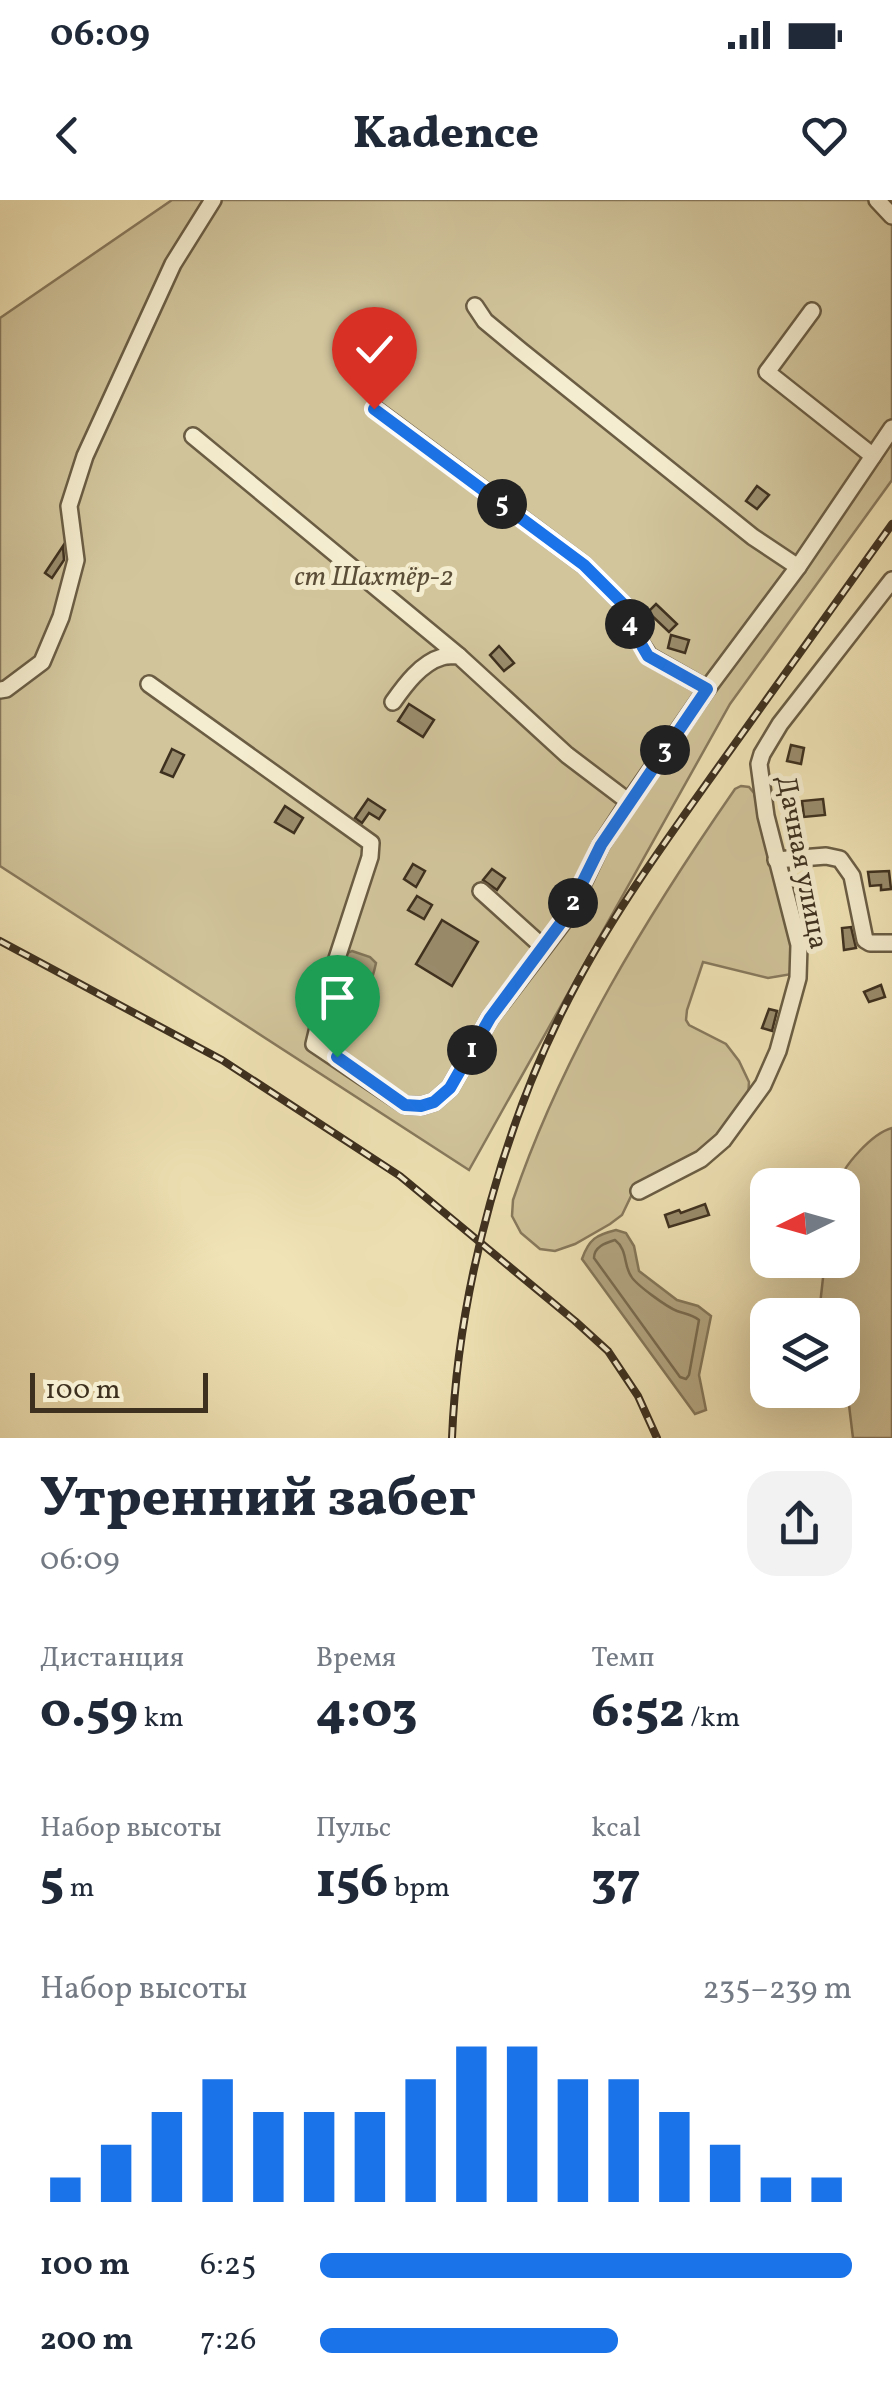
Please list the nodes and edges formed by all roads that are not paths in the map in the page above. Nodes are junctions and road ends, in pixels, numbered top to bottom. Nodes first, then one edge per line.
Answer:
1 (214, 200) edge
2 (877, 200) edge
3 (892, 216) edge
4 (475, 306) dead end
5 (812, 311) dead end
6 (374, 409) dead end
7 (892, 428) edge
8 (193, 436) dead end
9 (873, 456) junction
10 (798, 567) junction
11 (892, 580) edge
12 (458, 656) junction
13 (149, 684) dead end
14 (707, 689) junction
15 (0, 690) edge
16 (393, 702) dead end
17 (629, 802) junction
18 (776, 860) junction
19 (481, 891) dead end
20 (892, 942) edge
21 (542, 947) junction
22 (638, 1190) dead end

1 - 15 street
2 - 3 street
4 - 10 street
5 - 9 street
6 - 14 street
7 - 9 street
8 - 12 street
9 - 10 street
10 - 14 street
11 - 18 street, Дачная улица
12 - 16 street
12 - 17 street
13 - 21 street
14 - 17 street
17 - 21 street
18 - 20 street
18 - 22 street, Дачная улица
19 - 21 street

